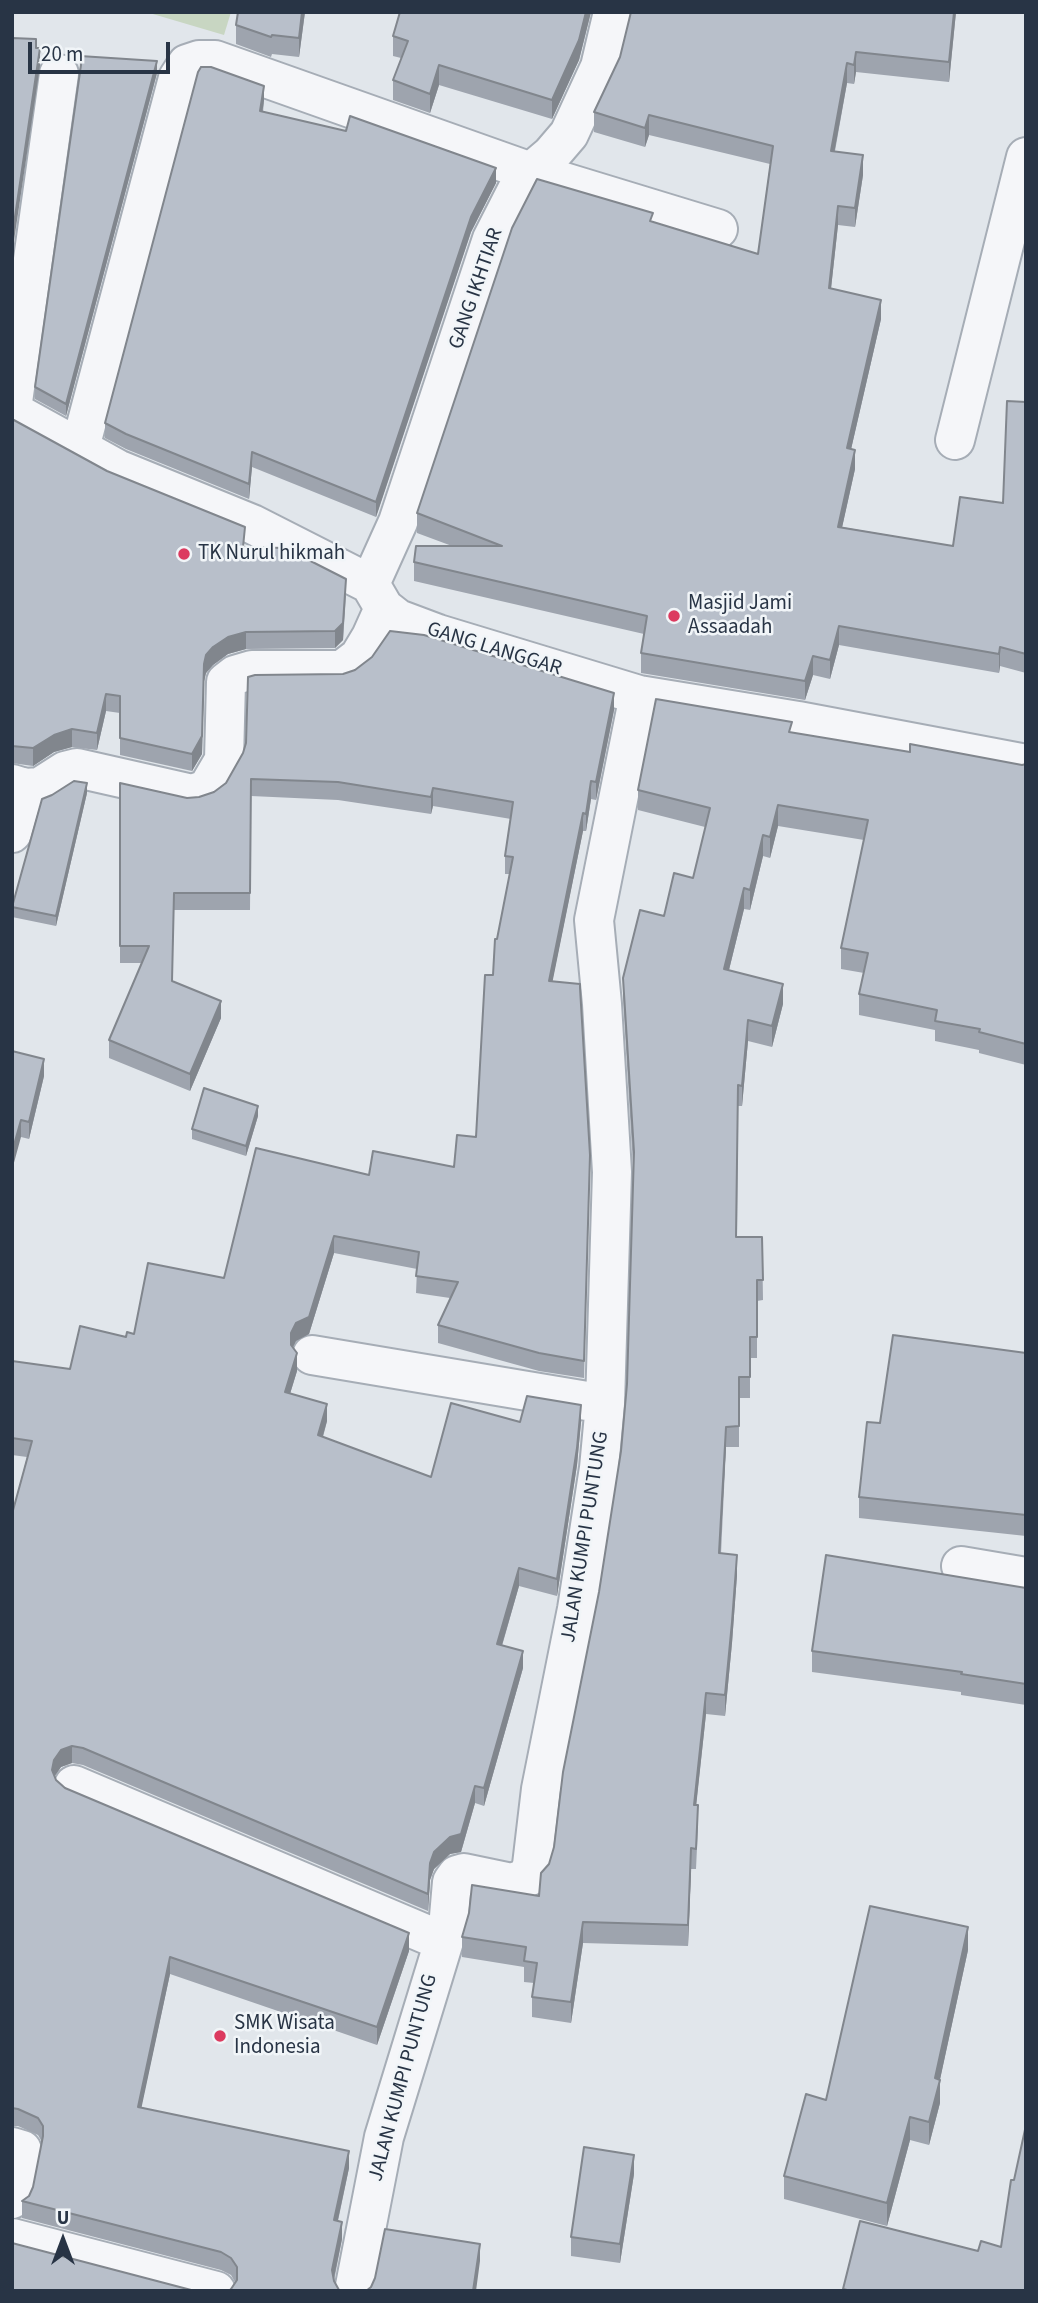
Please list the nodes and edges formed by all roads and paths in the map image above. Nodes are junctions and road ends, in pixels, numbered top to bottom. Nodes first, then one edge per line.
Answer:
1 (613, 12) edge
2 (59, 74) dead end
3 (1026, 157) edge
4 (531, 172) junction
5 (718, 229) dead end
6 (12, 410) edge
7 (955, 440) dead end
8 (80, 448) junction
9 (377, 596) junction
10 (639, 695) junction
11 (1026, 764) edge
12 (19, 786) edge
13 (12, 832) edge
14 (312, 1354) dead end
15 (605, 1404) junction
16 (961, 1566) dead end
17 (1026, 1577) edge
18 (74, 1785) dead end
19 (442, 1941) junction
20 (12, 2147) edge
21 (12, 2199) edge
22 (12, 2238) edge
23 (216, 2291) edge
24 (354, 2291) edge

1 - 4 street, GANG IKHTIAR
2 - 6 street
3 - 7 street
4 - 5 street
4 - 8 street
4 - 9 street, GANG IKHTIAR
6 - 8 street, GANG LANGGAR
8 - 9 street, GANG LANGGAR
9 - 10 street, GANG LANGGAR
9 - 12 street, GANG IKHTIAR
10 - 11 street, GANG LANGGAR
10 - 15 street, JALAN KUMPI PUNTUNG
12 - 13 street
14 - 15 street
15 - 19 street, JALAN KUMPI PUNTUNG
16 - 17 street
18 - 19 street
19 - 24 street, JALAN KUMPI PUNTUNG
20 - 21 street
22 - 23 street

